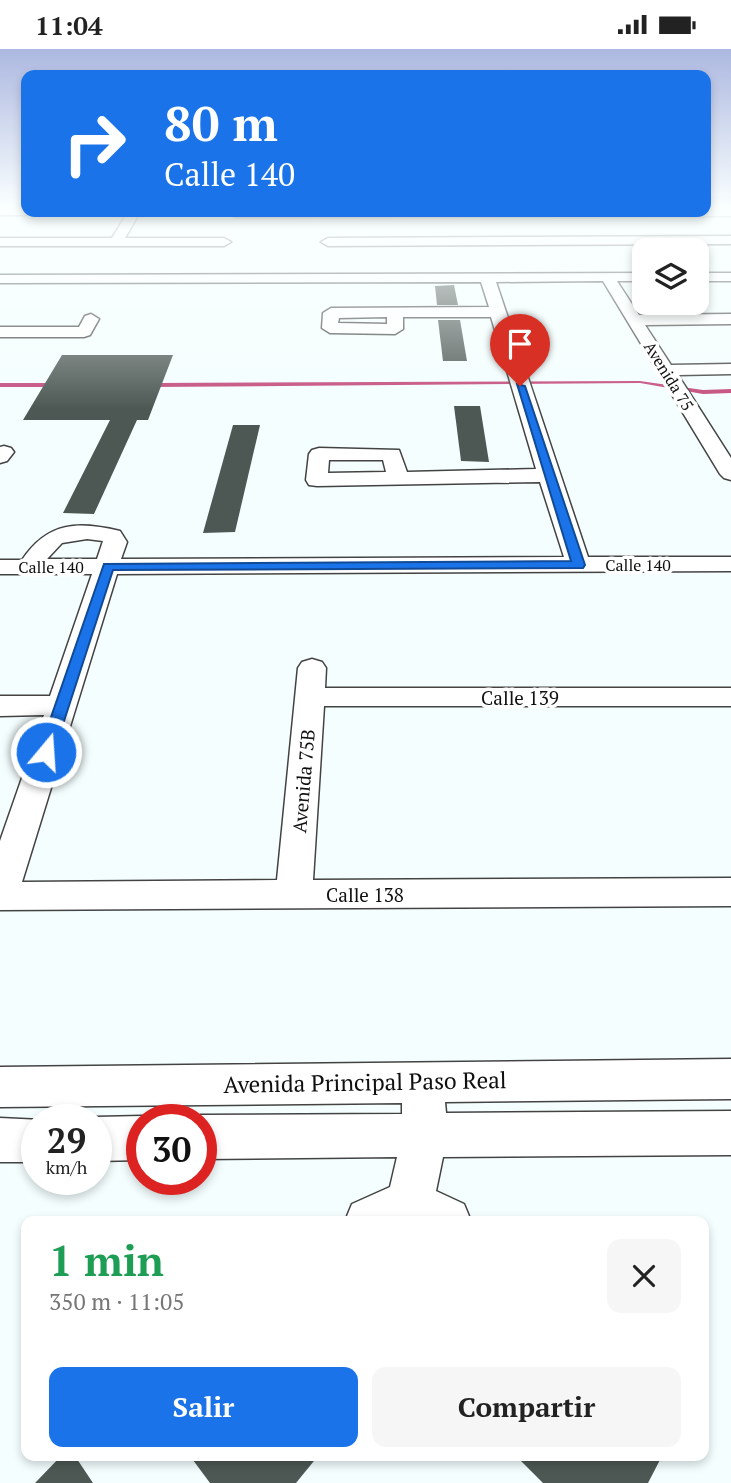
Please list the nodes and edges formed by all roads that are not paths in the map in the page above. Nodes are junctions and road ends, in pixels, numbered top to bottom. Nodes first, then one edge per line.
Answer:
1 (24, 275) edge
2 (472, 275) edge
3 (487, 277) junction
4 (607, 277) junction
5 (632, 277) edge
6 (709, 277) edge
7 (731, 277) edge
8 (0, 279) edge
9 (395, 312) dead end
10 (499, 312) junction
11 (731, 319) edge
12 (634, 320) junction
13 (0, 332) edge
14 (27, 332) dead end
15 (731, 369) edge
16 (731, 379) edge
17 (671, 380) junction
18 (699, 424) junction
19 (720, 424) dead end
20 (731, 474) edge
21 (548, 475) junction
22 (398, 478) dead end
23 (731, 564) edge
24 (579, 565) junction
25 (30, 566) junction
26 (108, 566) junction
27 (0, 567) edge
28 (311, 683) joint
29 (731, 697) edge
30 (62, 705) junction
31 (0, 706) edge
32 (731, 892) edge
33 (0, 894) edge
34 (294, 894) junction
35 (731, 1079) edge
36 (423, 1081) junction
37 (0, 1087) edge
38 (731, 1133) edge
39 (425, 1135) junction
40 (217, 1137) edge
41 (0, 1140) edge
42 (21, 1140) edge
43 (408, 1216) edge

1 - 8 street
2 - 3 street
3 - 4 street
3 - 10 street
4 - 5 street
4 - 12 street, Avenida 75
6 - 7 street
9 - 10 street
10 - 21 street
11 - 12 street
12 - 17 street, Avenida 75
13 - 14 street
15 - 17 street
16 - 17 street
17 - 18 street, Avenida 75
18 - 19 street
18 - 20 street, Avenida 75
21 - 22 street
21 - 24 street
23 - 24 street, Calle 140
24 - 26 street, Calle 140
25 - 26 street, Calle 140
25 - 26 street
25 - 27 street, Calle 140
26 - 30 street
28 - 29 street, Calle 139
28 - 34 street, Avenida 75B
30 - 31 street
30 - 33 street
32 - 34 street, Calle 138
33 - 34 street, Calle 138
35 - 36 street, Avenida Principal Paso Real
36 - 37 street, Avenida Principal Paso Real
36 - 39 street
38 - 39 street
39 - 40 street
39 - 43 street
41 - 42 street

